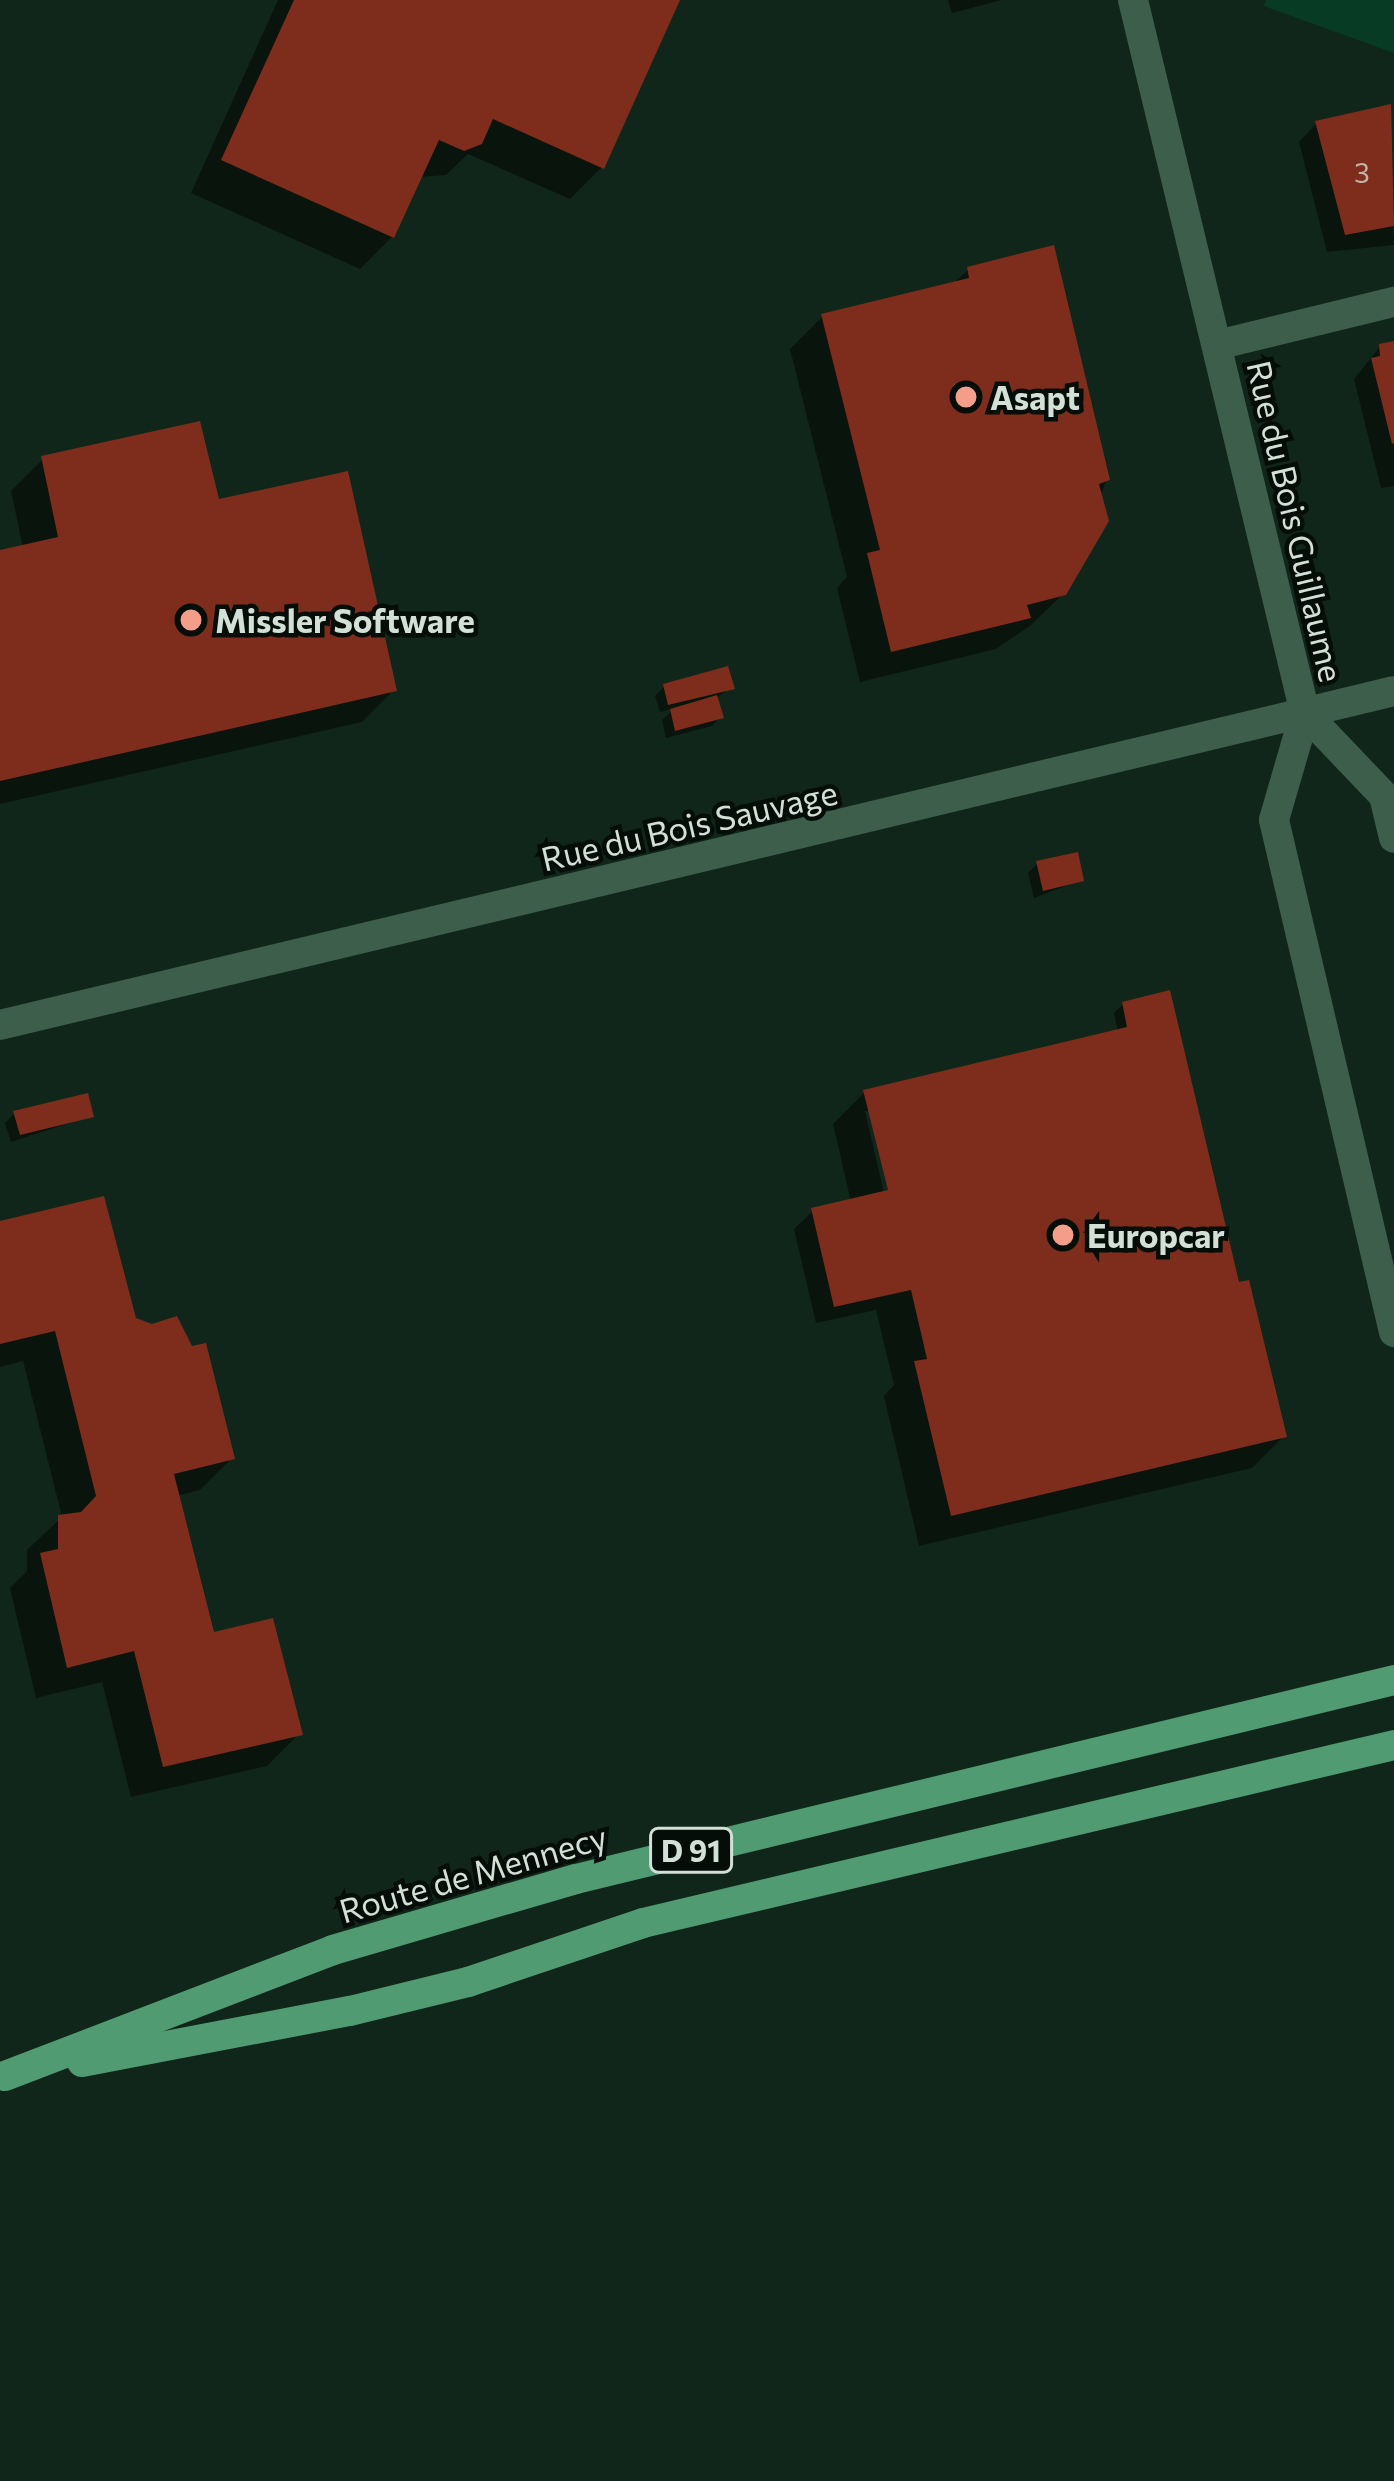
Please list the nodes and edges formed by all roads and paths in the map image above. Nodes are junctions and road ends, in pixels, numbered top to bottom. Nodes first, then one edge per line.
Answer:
1 (1133, 0) edge
2 (1394, 302) edge
3 (1217, 345) junction
4 (1394, 691) edge
5 (1305, 713) junction
6 (1394, 838) edge
7 (0, 1025) edge
8 (1394, 1333) edge
9 (1394, 1680) edge
10 (1394, 1745) edge
11 (2, 2077) edge

1 - 3 street, Rue du Bois Guillaume
2 - 3 street, Rue du Bois Guillaume
3 - 5 street, Rue du Bois Guillaume
4 - 5 street, Rue du Bois Sauvage
5 - 6 street, Rue du Bois Guillaume
5 - 7 street, Rue du Bois Sauvage
5 - 8 street, Rue du Bois Guillaume
9 - 11 main road, Route de Mennecy / D 91
10 - 11 main road, Route de Mennecy / D 91

